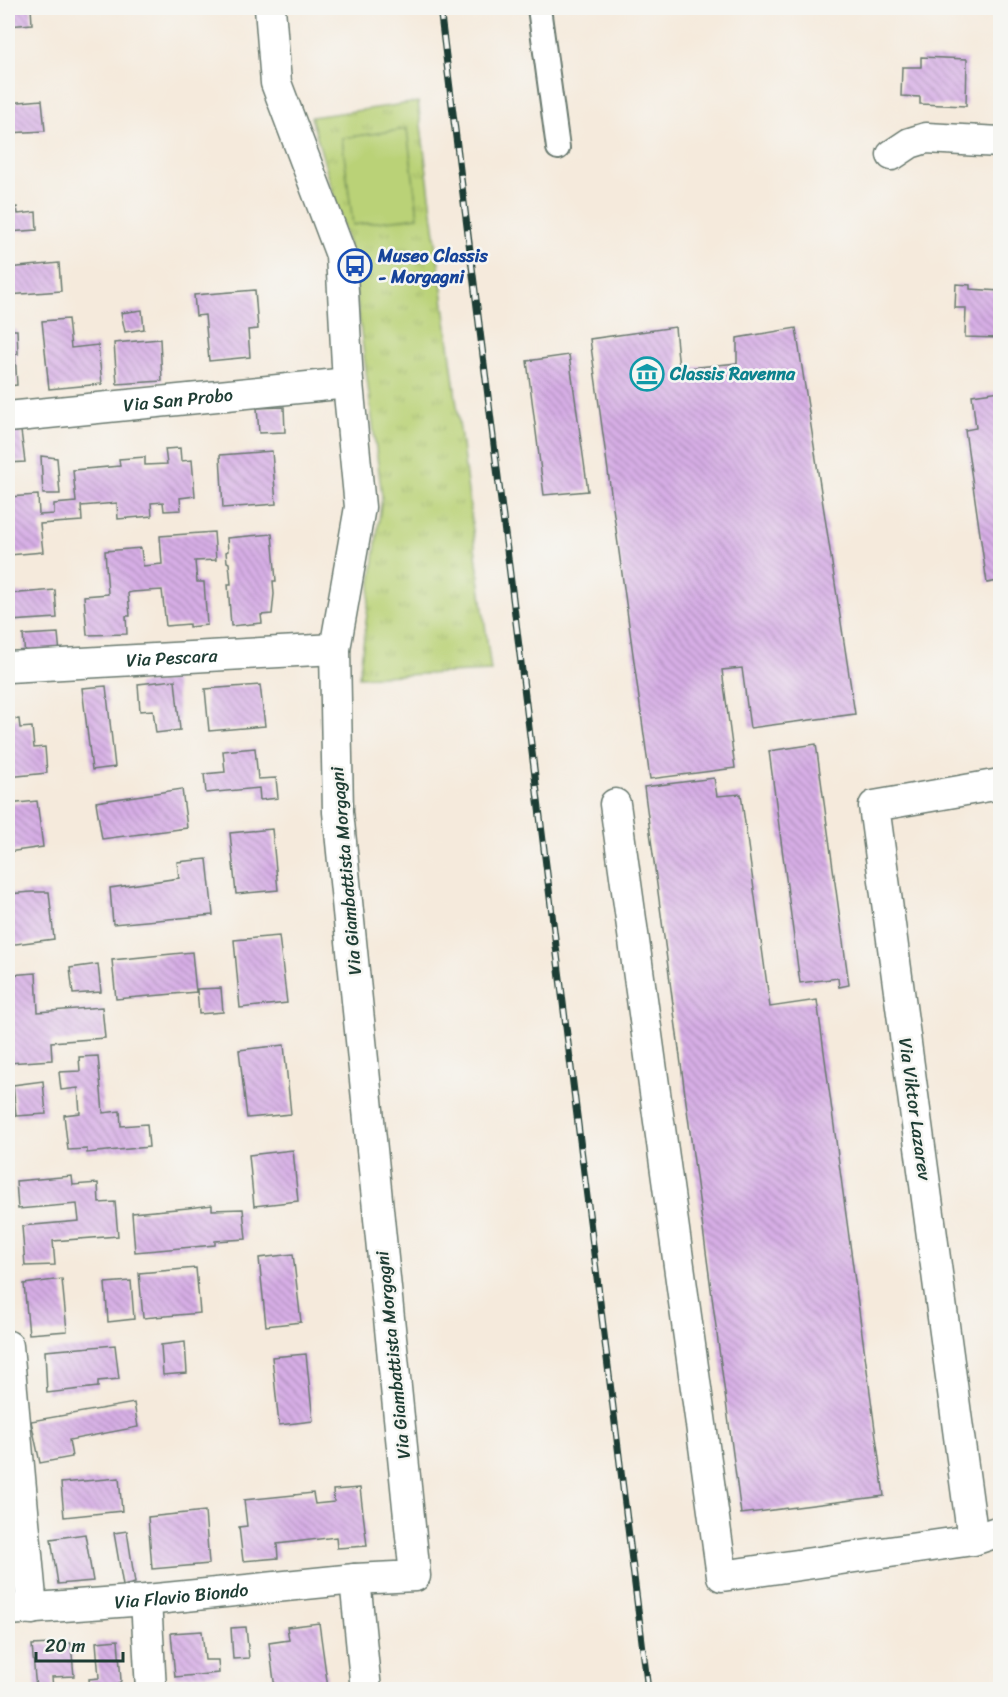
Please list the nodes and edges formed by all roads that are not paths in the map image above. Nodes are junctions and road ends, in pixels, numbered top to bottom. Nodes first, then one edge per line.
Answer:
1 (270, 8) edge
2 (539, 8) edge
3 (1000, 142) edge
4 (558, 148) dead end
5 (892, 155) dead end
6 (348, 383) junction
7 (8, 417) edge
8 (335, 649) junction
9 (8, 667) edge
10 (1000, 784) edge
11 (615, 804) dead end
12 (8, 1346) edge
13 (987, 1535) edge
14 (356, 1580) junction
15 (146, 1600) junction
16 (20, 1610) edge
17 (151, 1689) edge
18 (366, 1689) edge

1 - 6 street, Via Giambattista Morgagni
2 - 4 street
3 - 5 street
6 - 7 street, Via San Probo
6 - 8 street, Via Giambattista Morgagni
8 - 9 street, Via Pescara
8 - 14 street, Via Giambattista Morgagni
10 - 13 street, Via Viktor Lazarev
11 - 13 street
12 - 16 street
14 - 15 street, Via Flavio Biondo
14 - 18 street
15 - 16 street, Via Flavio Biondo
15 - 17 street

